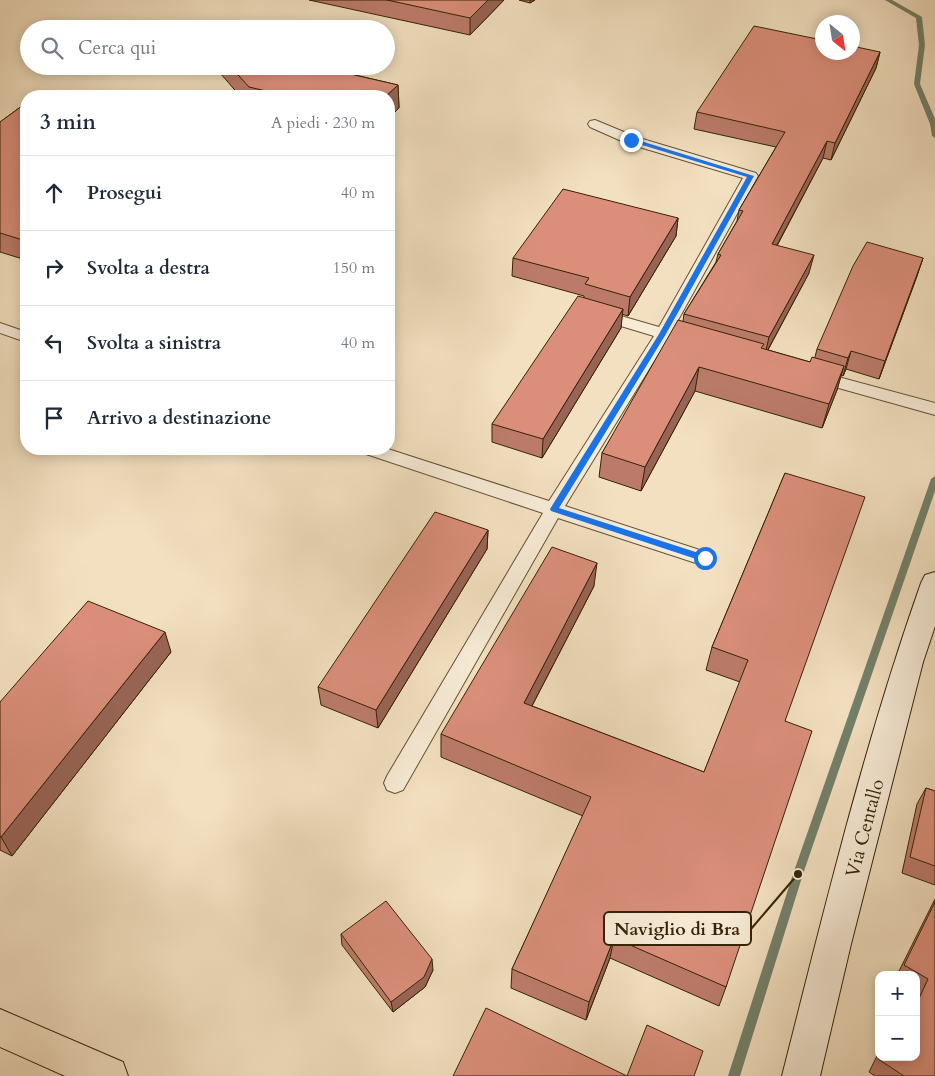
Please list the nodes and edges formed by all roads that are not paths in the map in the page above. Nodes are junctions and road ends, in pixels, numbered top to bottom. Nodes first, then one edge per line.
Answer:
1 (595, 124) dead end
2 (580, 309) edge
3 (0, 328) edge
4 (663, 334) junction
5 (20, 335) edge
6 (691, 342) edge
7 (804, 372) edge
8 (935, 409) edge
9 (388, 455) edge
10 (554, 509) junction
11 (705, 558) dead end
12 (935, 583) edge
13 (395, 783) dead end
14 (0, 1028) edge
15 (109, 1076) edge
16 (801, 1076) edge

1 - 4 lane
2 - 4 lane
3 - 5 lane
4 - 6 lane
4 - 10 lane
7 - 8 lane
9 - 10 lane
10 - 11 lane
10 - 13 lane
12 - 16 main road, Via Centallo
14 - 15 main road

